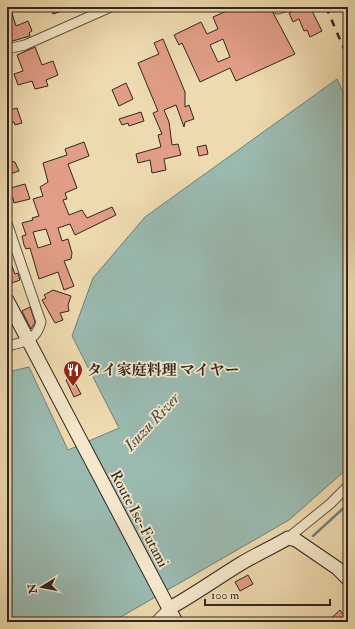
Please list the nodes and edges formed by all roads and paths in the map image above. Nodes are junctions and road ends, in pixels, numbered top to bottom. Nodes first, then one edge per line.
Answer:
1 (111, 7) edge
2 (277, 7) edge
3 (285, 7) edge
4 (7, 48) edge
5 (7, 223) edge
6 (7, 300) edge
7 (28, 341) junction
8 (7, 346) edge
9 (348, 486) edge
10 (288, 538) junction
11 (348, 579) edge
12 (161, 612) edge
13 (148, 622) edge
14 (176, 622) edge

1 - 4 street
2 - 3 street
5 - 7 street
6 - 7 main road, Route Ise-Futami
7 - 8 street
7 - 12 main road, Route Ise-Futami
9 - 10 street
10 - 11 main road
10 - 12 main road
12 - 13 street
12 - 14 main road, Route Ise-Futami

